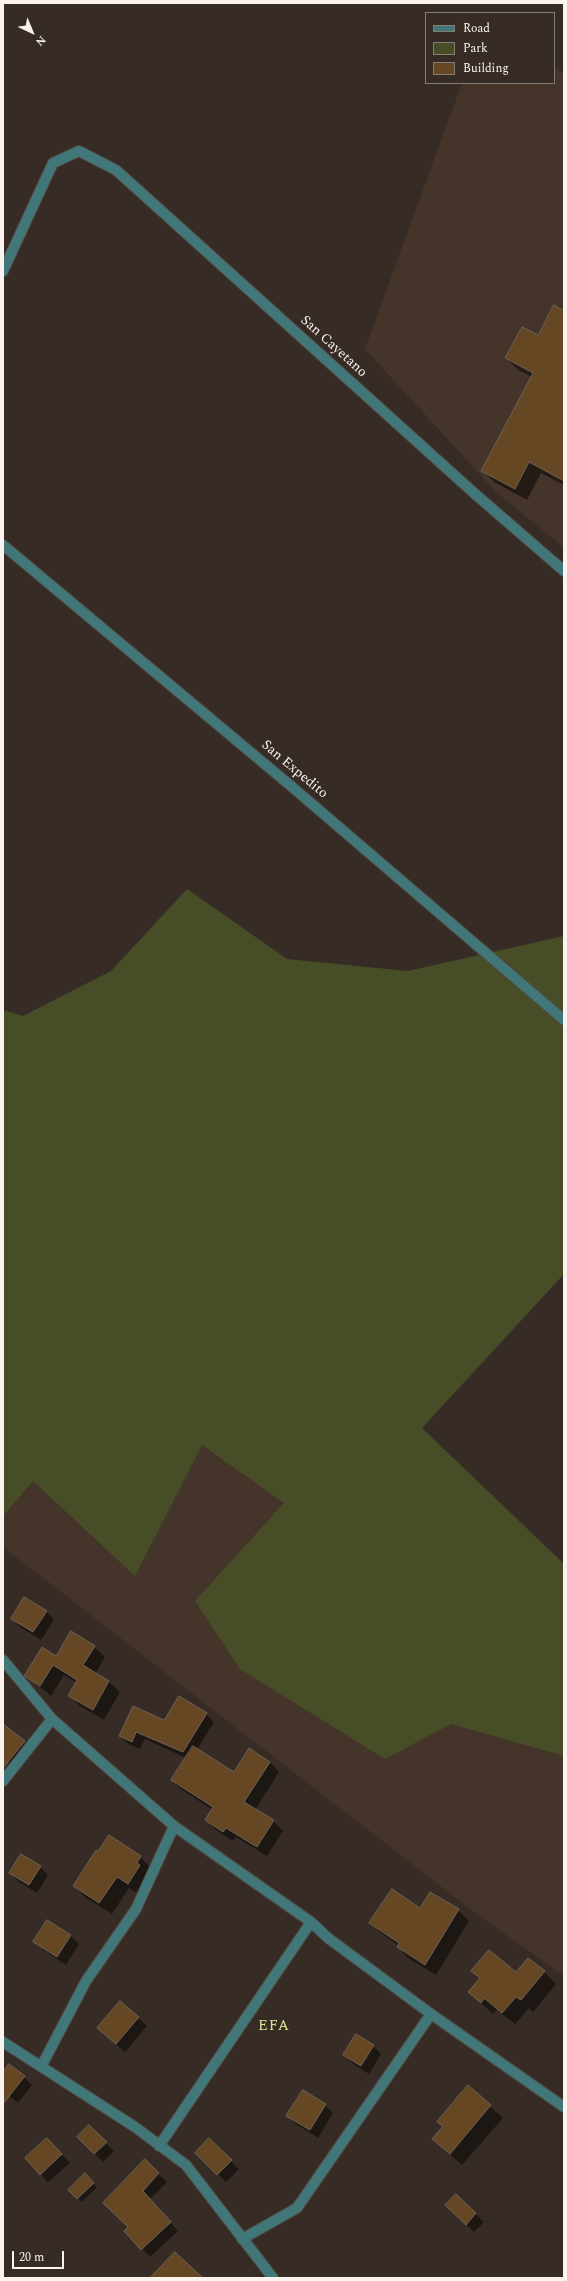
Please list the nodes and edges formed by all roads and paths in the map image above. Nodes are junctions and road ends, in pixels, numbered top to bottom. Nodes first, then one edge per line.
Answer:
1 (3, 271) edge
2 (3, 545) edge
3 (564, 571) edge
4 (564, 1020) edge
5 (3, 1660) edge
6 (52, 1719) junction
7 (3, 1781) edge
8 (174, 1826) junction
9 (311, 1922) junction
10 (431, 2014) junction
11 (3, 2042) edge
12 (42, 2065) junction
13 (564, 2107) edge
14 (159, 2146) junction
15 (242, 2239) junction
16 (273, 2278) edge

1 - 3 street, San Cayetano
2 - 4 street, San Expedito
5 - 6 street
6 - 7 street
6 - 8 street
8 - 9 street
8 - 12 street
9 - 10 street
9 - 14 street
10 - 13 street
10 - 15 street
11 - 12 street
12 - 14 street
14 - 15 street
15 - 16 street

